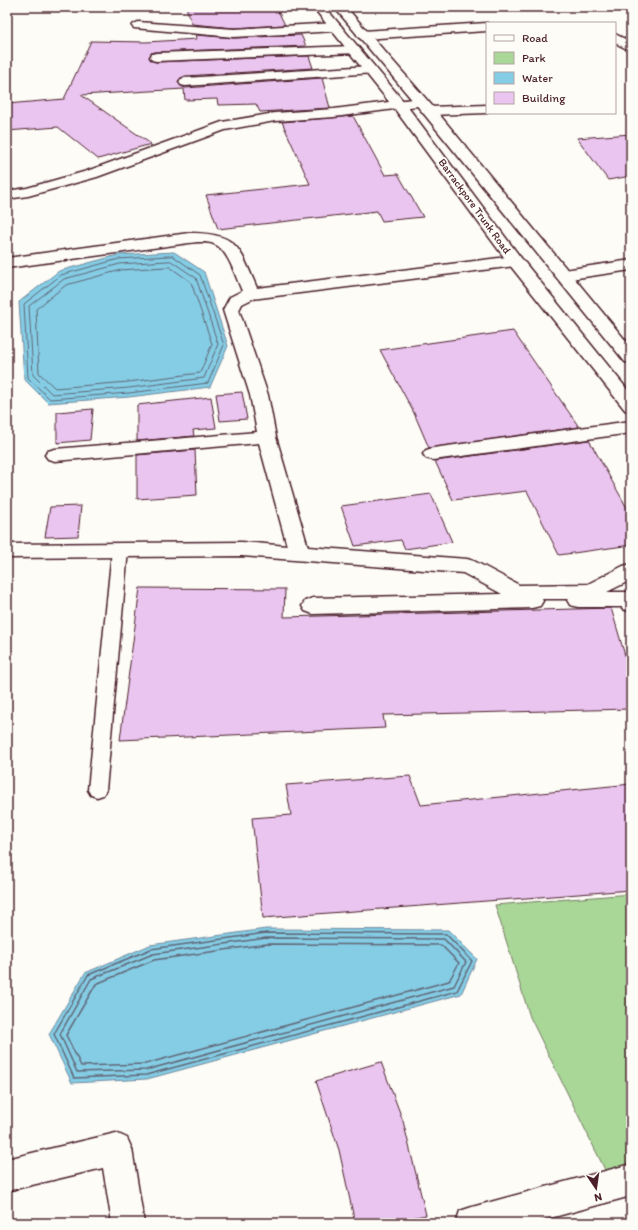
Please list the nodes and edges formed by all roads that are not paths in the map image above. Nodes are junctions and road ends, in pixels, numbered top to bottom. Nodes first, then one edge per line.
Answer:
1 (319, 7) edge
2 (340, 7) edge
3 (138, 26) dead end
4 (336, 27) junction
5 (486, 27) edge
6 (617, 34) edge
7 (363, 35) junction
8 (631, 48) edge
9 (354, 50) junction
10 (156, 57) dead end
11 (370, 70) junction
12 (185, 82) dead end
13 (399, 104) junction
14 (425, 107) junction
15 (486, 109) edge
16 (7, 195) edge
17 (516, 262) junction
18 (7, 263) edge
19 (631, 265) edge
20 (564, 275) junction
21 (251, 294) junction
22 (631, 358) edge
23 (631, 406) edge
24 (631, 427) edge
25 (268, 437) junction
26 (433, 454) dead end
27 (55, 455) dead end
28 (120, 550) junction
29 (7, 551) edge
30 (300, 554) junction
31 (631, 571) edge
32 (631, 604) edge
33 (313, 606) dead end
34 (97, 790) dead end
35 (7, 1175) edge
36 (631, 1180) edge
37 (128, 1223) edge
38 (472, 1223) edge

1 - 4 street, Barrackpore Trunk Road
2 - 7 street, Barrackpore Trunk Road
3 - 4 street
4 - 9 street, Barrackpore Trunk Road
5 - 7 street
6 - 8 street
7 - 14 street, Barrackpore Trunk Road
9 - 10 street
9 - 11 street, Barrackpore Trunk Road
11 - 12 street
11 - 13 street, Barrackpore Trunk Road
13 - 14 street
13 - 16 street
13 - 17 street, Barrackpore Trunk Road
14 - 15 street
14 - 20 street, Barrackpore Trunk Road
17 - 21 street
17 - 23 street, Barrackpore Trunk Road
18 - 21 street
19 - 20 street
20 - 22 street, Barrackpore Trunk Road
21 - 25 street
24 - 26 street
25 - 27 street
25 - 30 street
28 - 29 street
28 - 30 street
28 - 34 lane
30 - 31 street
32 - 33 street
35 - 37 street
36 - 38 street

